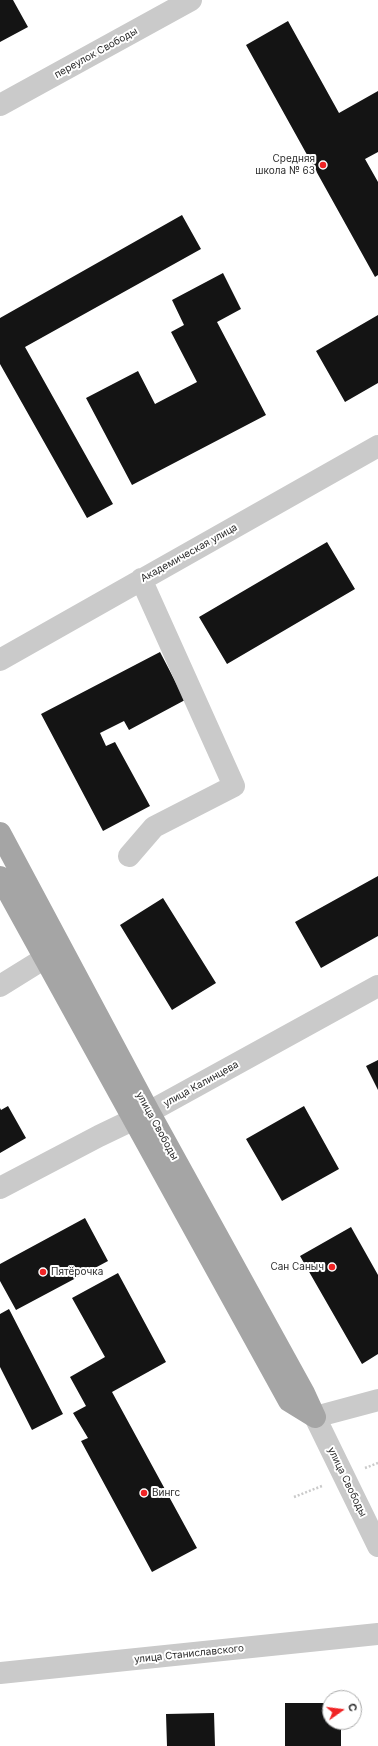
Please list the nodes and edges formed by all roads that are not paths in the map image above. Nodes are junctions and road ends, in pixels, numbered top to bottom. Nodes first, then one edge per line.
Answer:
1 (191, 0) edge
2 (0, 106) edge
3 (378, 446) edge
4 (141, 579) junction
5 (0, 660) edge
6 (0, 834) edge
7 (129, 856) dead end
8 (0, 877) edge
9 (45, 958) junction
10 (0, 986) edge
11 (378, 986) edge
12 (141, 1116) junction
13 (0, 1188) edge
14 (378, 1400) edge
15 (315, 1417) junction
16 (378, 1546) edge
17 (378, 1634) edge
18 (0, 1673) edge

1 - 2 street, переулок Свободы
3 - 4 street, Академическая улица
4 - 5 street, Академическая улица
4 - 7 street
6 - 12 main road, улица Свободы
8 - 9 main road, улица Свободы
9 - 10 street
9 - 12 main road, улица Свободы
11 - 12 street, улица Калинцева
12 - 13 street, улица Калинцева
12 - 15 main road, улица Свободы
14 - 15 street
15 - 16 street, улица Свободы
17 - 18 street, улица Станиславского

